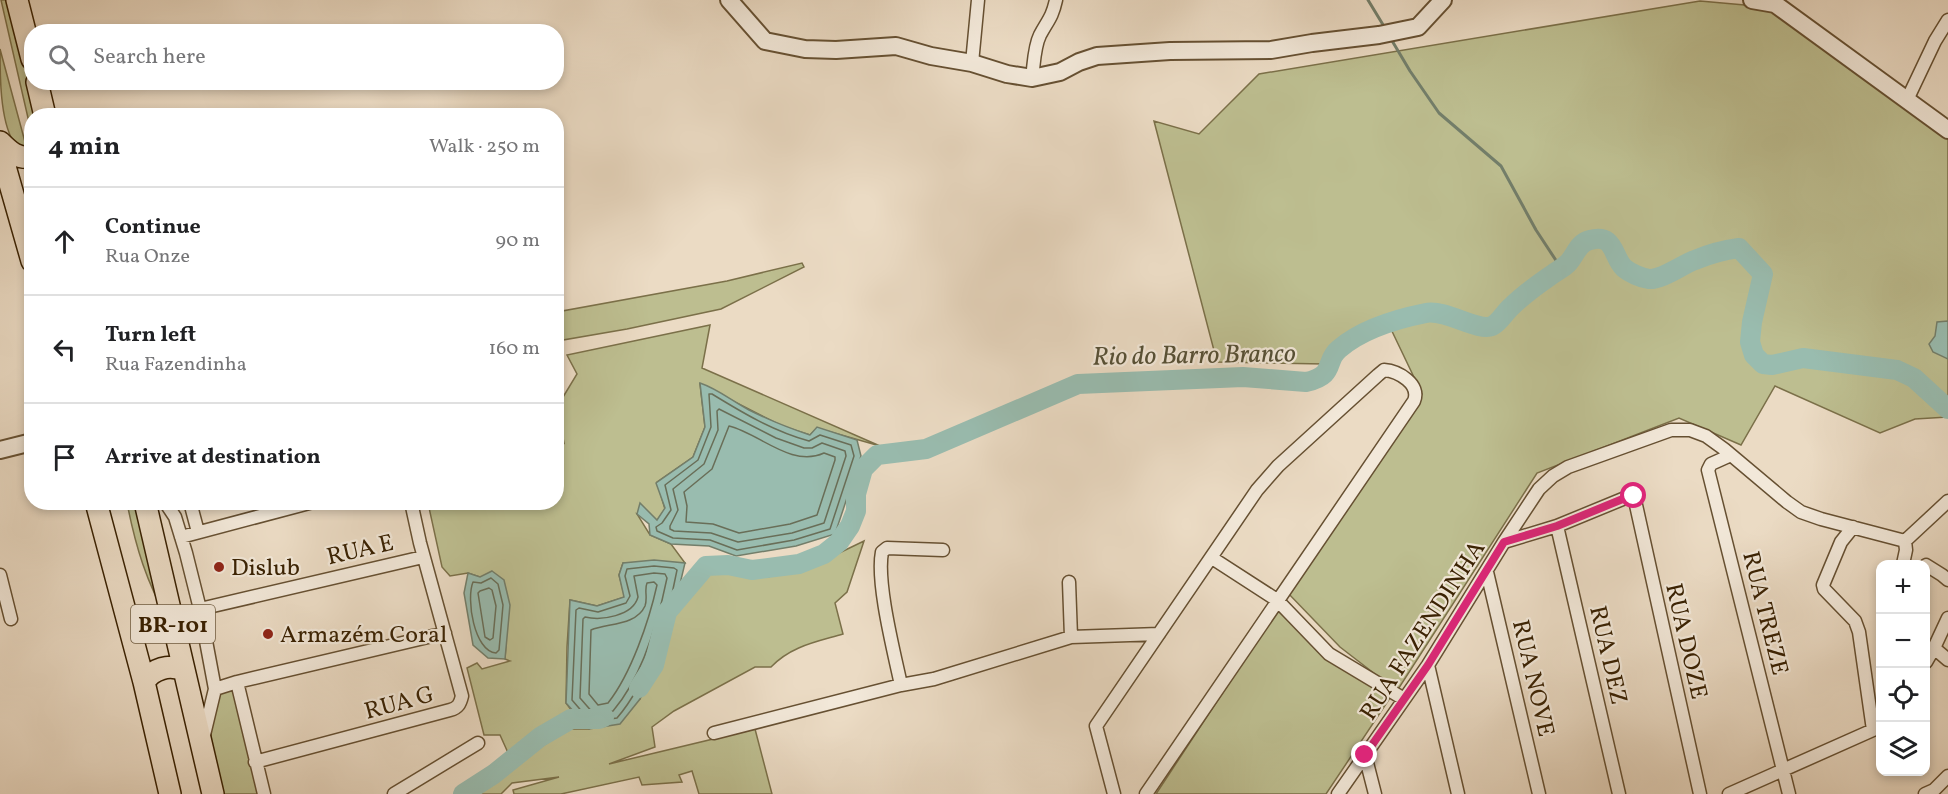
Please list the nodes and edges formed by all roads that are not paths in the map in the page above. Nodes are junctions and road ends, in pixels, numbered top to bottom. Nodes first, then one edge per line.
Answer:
1 (17, 0) edge
2 (729, 0) edge
3 (978, 0) edge
4 (1056, 0) edge
5 (1443, 0) edge
6 (1752, 0) edge
7 (1773, 2) edge
8 (1948, 20) edge
9 (24, 28) edge
10 (972, 63) junction
11 (1032, 78) junction
12 (39, 90) edge
13 (1906, 100) junction
14 (43, 108) edge
15 (1948, 130) edge
16 (0, 142) edge
17 (0, 149) edge
18 (24, 158) edge
19 (24, 190) edge
20 (14, 197) junction
21 (24, 233) edge
22 (24, 444) edge
23 (0, 450) edge
24 (1731, 455) junction
25 (1948, 501) edge
26 (98, 510) edge
27 (147, 510) edge
28 (170, 510) edge
29 (192, 510) edge
30 (282, 510) edge
31 (413, 510) edge
32 (1557, 526) junction
33 (1853, 526) junction
34 (198, 532) junction
35 (181, 537) junction
36 (1504, 542) junction
37 (1906, 545) junction
38 (943, 550) dead end
39 (423, 557) junction
40 (1212, 558) junction
41 (1904, 560) edge
42 (1917, 560) edge
43 (1930, 568) edge
44 (1487, 572) junction
45 (0, 575) edge
46 (1948, 580) edge
47 (1069, 582) dead end
48 (1277, 600) junction
49 (200, 609) junction
50 (1948, 618) edge
51 (11, 619) dead end
52 (445, 633) junction
53 (1159, 634) junction
54 (1071, 637) junction
55 (1934, 648) junction
56 (1930, 655) edge
57 (1948, 660) edge
58 (1428, 665) junction
59 (184, 671) junction
60 (144, 682) junction
61 (237, 682) junction
62 (901, 685) junction
63 (215, 689) junction
64 (1404, 699) junction
65 (1876, 722) edge
66 (1876, 727) edge
67 (714, 733) dead end
68 (478, 743) dead end
69 (201, 746) junction
70 (1365, 755) junction
71 (255, 762) junction
72 (1783, 769) junction
73 (1948, 776) edge
74 (1932, 793) edge
75 (170, 794) edge
76 (213, 794) edge
77 (264, 794) edge
78 (394, 794) edge
79 (1114, 794) edge
80 (1146, 794) edge
81 (1338, 794) edge
82 (1375, 794) edge
83 (1458, 794) edge
84 (1539, 794) edge
85 (1619, 794) edge
86 (1700, 794) edge
87 (1729, 794) edge
88 (1789, 794) edge

1 - 9 highway
2 - 10 street
3 - 10 street
4 - 11 street
5 - 11 street
6 - 7 street
7 - 13 street
8 - 13 street
10 - 11 street
12 - 14 highway
13 - 15 street
16 - 18 highway
17 - 20 highway
19 - 20 highway
20 - 21 highway
22 - 23 street
24 - 33 street
24 - 36 street, RUA FAZENDINHA
24 - 72 street, RUA TREZE
25 - 37 street
26 - 60 highway, BR-101
27 - 59 highway, BR-101
28 - 35 street, BR-101
29 - 34 street
30 - 34 street
31 - 39 street, RUA G
32 - 36 street
32 - 85 street, RUA DEZ
32 - 86 street, RUA DOZE
33 - 37 street
33 - 65 street
34 - 35 street
35 - 49 street, BR-101
36 - 44 street, RUA FAZENDINHA
37 - 41 street
37 - 42 street
38 - 62 street
39 - 49 street, RUA E
39 - 52 street, RUA G
40 - 48 street
40 - 48 street
40 - 53 street
43 - 46 street
44 - 58 street, RUA FAZENDINHA
44 - 84 street, RUA NOVE
45 - 51 street
47 - 54 street
48 - 64 street
48 - 80 street
49 - 63 street, BR-101
50 - 55 street
52 - 61 street
52 - 71 street, RUA G
53 - 54 street
53 - 79 street
54 - 62 street
55 - 56 street
55 - 57 street
58 - 64 street, RUA FAZENDINHA
58 - 83 street
59 - 60 highway
59 - 69 highway, BR-101
60 - 75 highway, BR-101
61 - 63 street
61 - 71 street
62 - 67 street
63 - 69 street, BR-101
64 - 70 street, RUA FAZENDINHA
66 - 72 street
68 - 78 street
69 - 76 highway, BR-101
70 - 81 street, RUA FAZENDINHA
70 - 82 street
71 - 77 street
72 - 87 street
72 - 88 street, RUA TREZE
73 - 74 street

